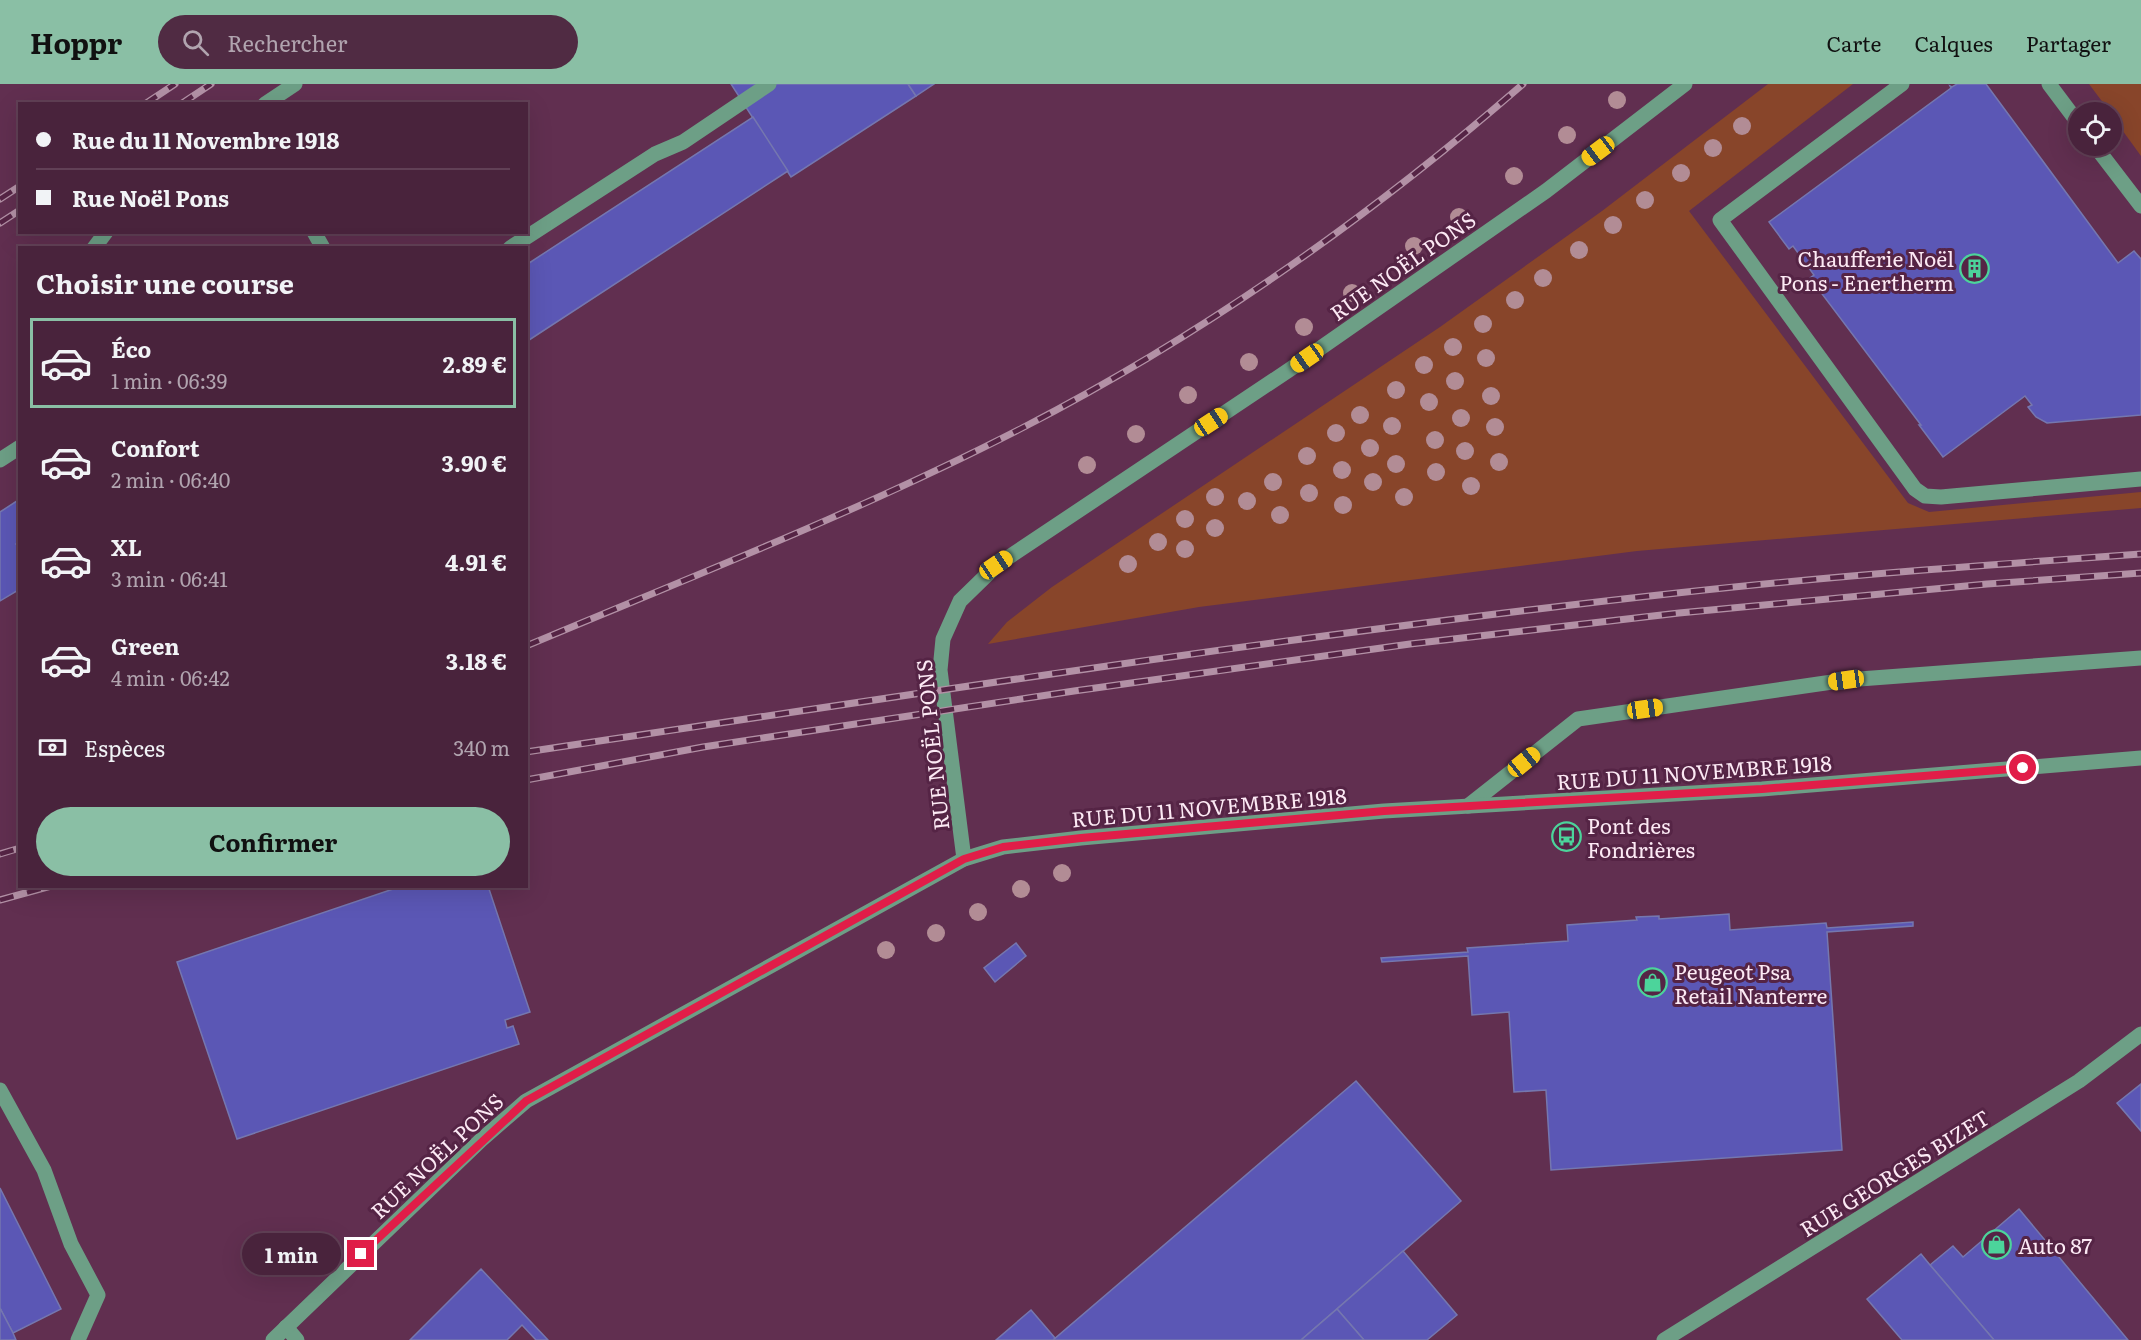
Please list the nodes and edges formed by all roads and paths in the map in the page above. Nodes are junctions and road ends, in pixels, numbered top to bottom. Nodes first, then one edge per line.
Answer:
1 (295, 84) edge
2 (769, 84) edge
3 (1685, 84) edge
4 (1902, 84) edge
5 (2049, 84) edge
6 (268, 102) edge
7 (2068, 109) edge
8 (2103, 156) edge
9 (2141, 206) edge
10 (513, 246) edge
11 (18, 448) edge
12 (0, 460) edge
13 (2141, 479) edge
14 (2141, 658) edge
15 (2141, 758) edge
16 (1468, 806) junction
17 (964, 859) junction
18 (2141, 1034) edge
19 (0, 1090) edge
20 (286, 1327) junction
21 (78, 1340) edge
22 (273, 1340) edge
23 (297, 1340) edge
24 (1664, 1340) edge

1 - 6 street
2 - 10 street
3 - 17 street, RUE NOËL PONS
4 - 13 street
5 - 7 street
8 - 9 street
11 - 12 street
14 - 16 street
15 - 16 street, RUE DU 11 NOVEMBRE 1918
16 - 17 street, RUE DU 11 NOVEMBRE 1918
17 - 20 street, RUE NOËL PONS
18 - 24 street, RUE GEORGES BIZET
19 - 21 street
20 - 22 street, RUE NOËL PONS
20 - 23 street

